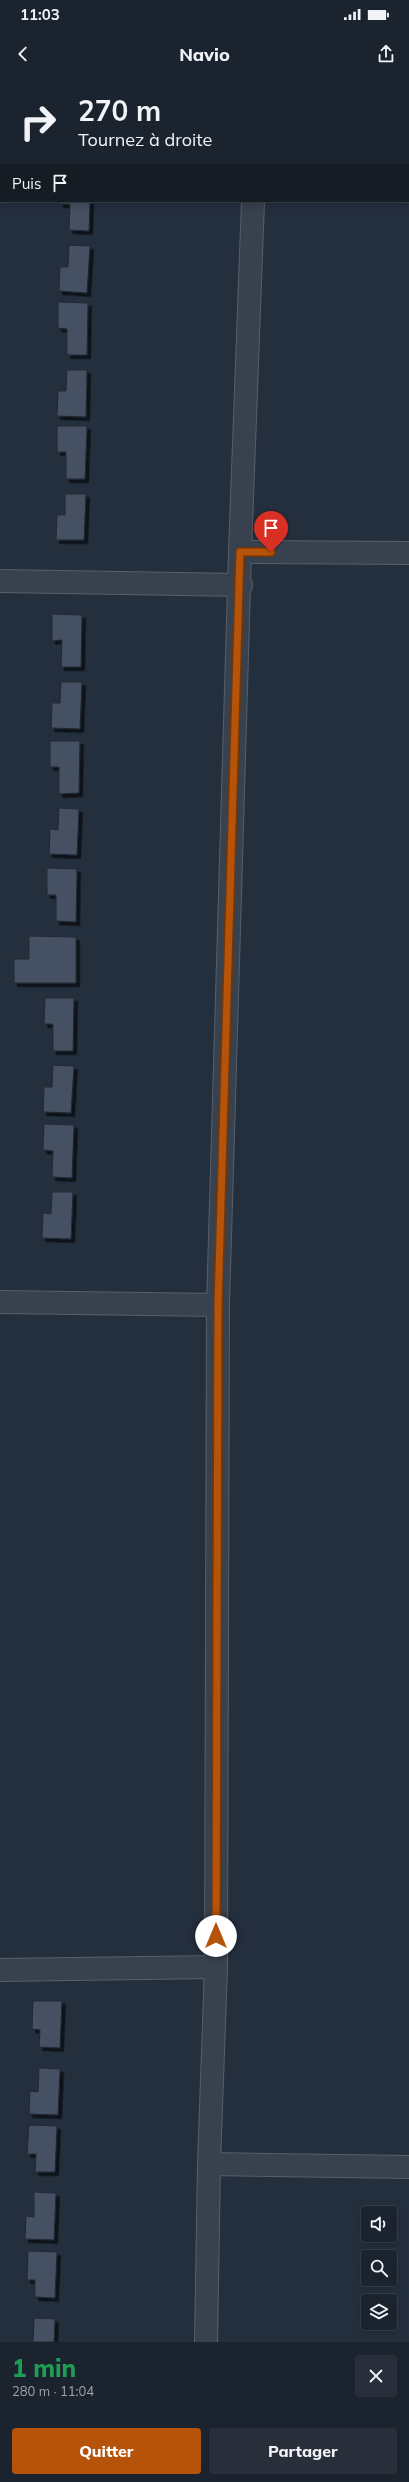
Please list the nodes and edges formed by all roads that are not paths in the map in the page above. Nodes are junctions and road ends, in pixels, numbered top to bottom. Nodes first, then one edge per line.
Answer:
1 (253, 202) edge
2 (240, 552) junction
3 (409, 553) edge
4 (0, 581) edge
5 (241, 585) junction
6 (0, 1302) edge
7 (218, 1305) junction
8 (216, 1967) junction
9 (0, 1970) edge
10 (209, 2164) junction
11 (409, 2167) edge
12 (206, 2342) edge

1 - 2 street
2 - 3 street
2 - 5 street
4 - 5 street
5 - 7 street
6 - 7 street
7 - 8 street
8 - 9 street
8 - 10 street
10 - 11 street
10 - 12 street

